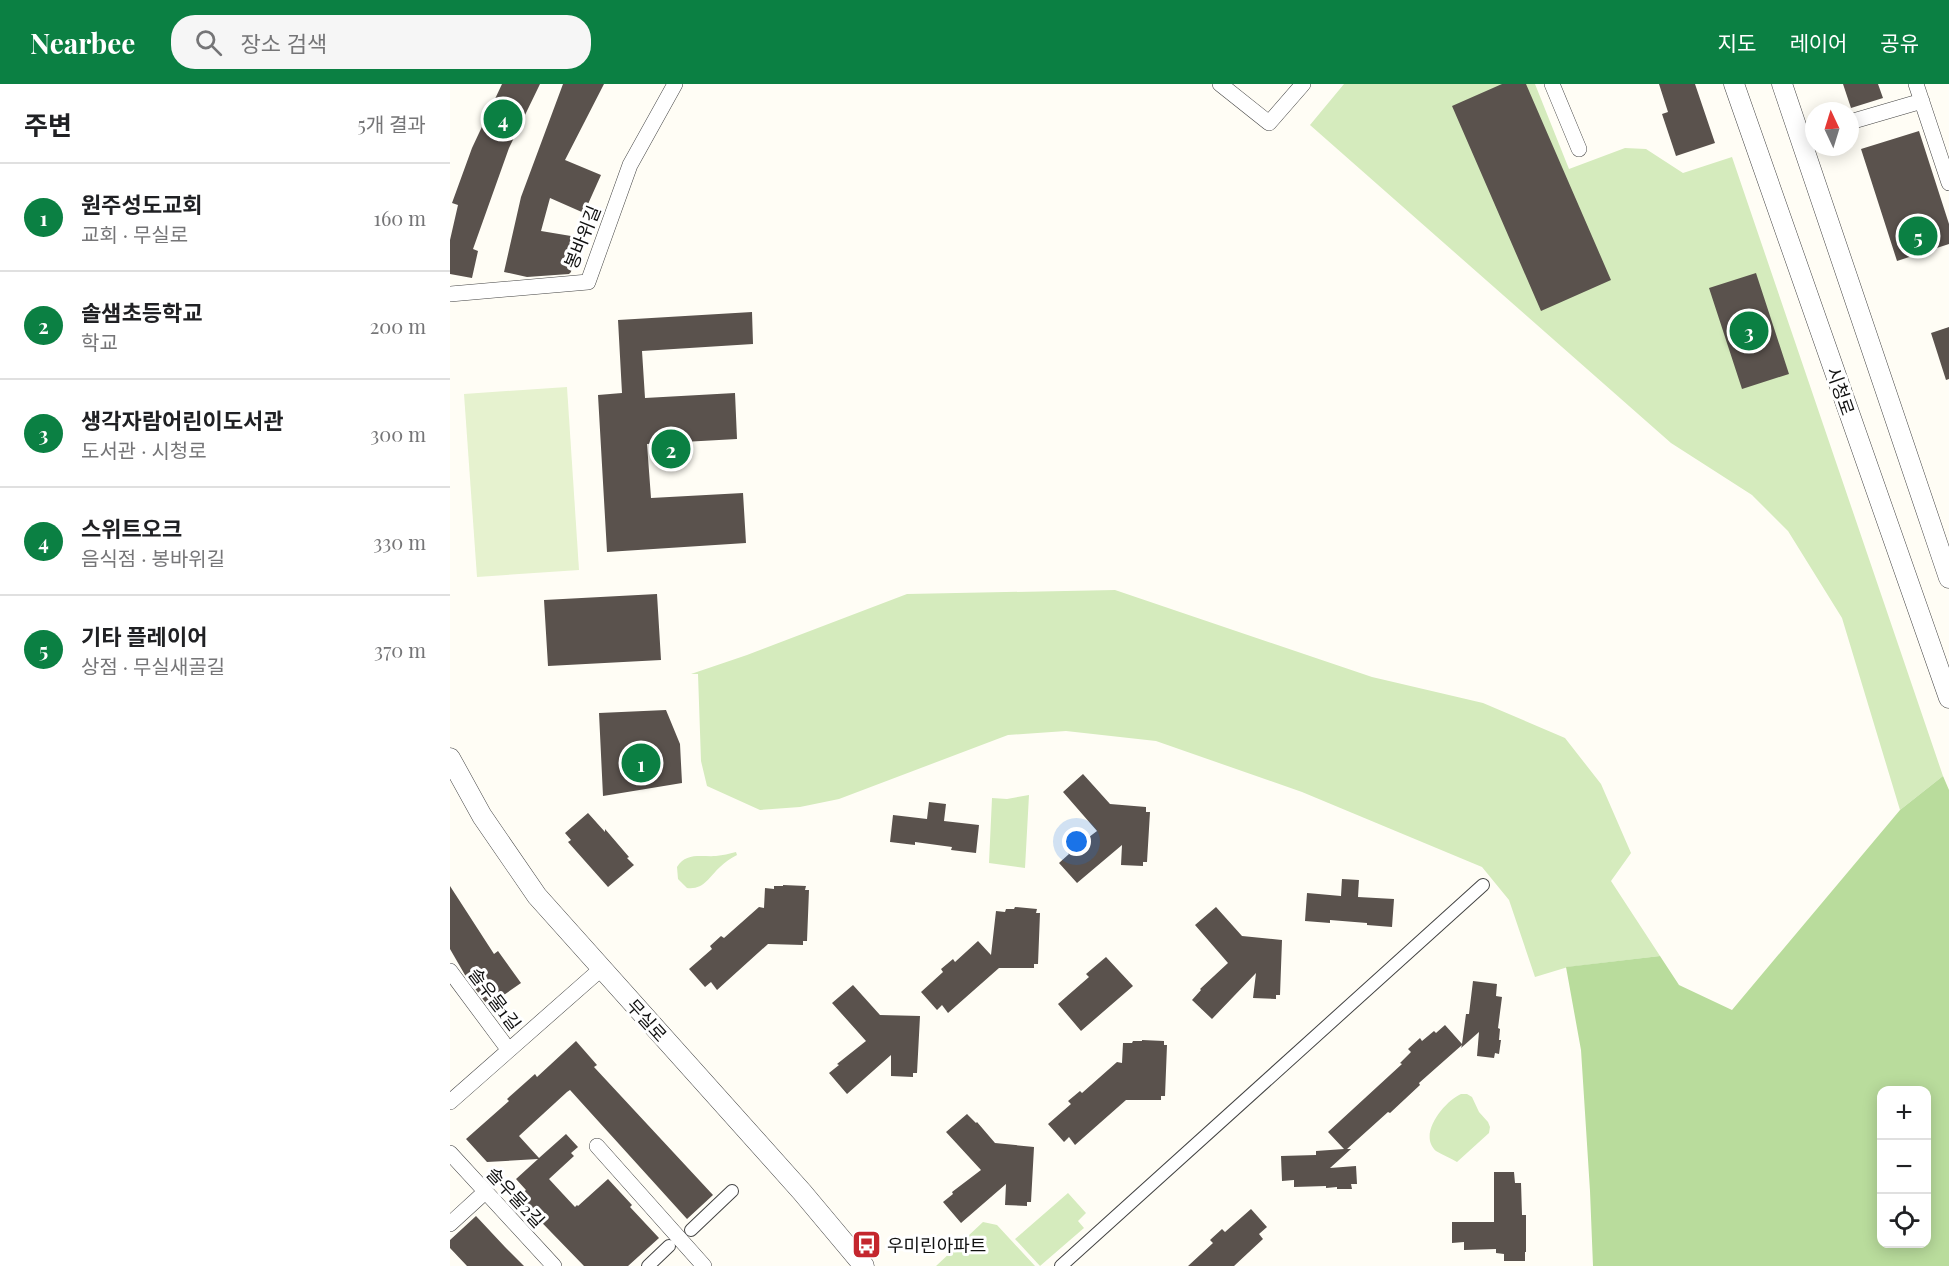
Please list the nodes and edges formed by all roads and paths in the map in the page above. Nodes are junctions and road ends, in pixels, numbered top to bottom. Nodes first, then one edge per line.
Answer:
1 (675, 84) edge
2 (1220, 84) edge
3 (1304, 84) edge
4 (1552, 84) edge
5 (1734, 84) edge
6 (1782, 84) edge
7 (1916, 84) edge
8 (1922, 102) junction
9 (1859, 120) edge
10 (1805, 131) edge
11 (1579, 149) dead end
12 (1814, 156) edge
13 (1949, 183) edge
14 (450, 294) edge
15 (1949, 578) edge
16 (1949, 698) edge
17 (450, 758) edge
18 (1484, 885) dead end
19 (601, 969) junction
20 (450, 971) edge
21 (508, 1049) junction
22 (450, 1102) edge
23 (597, 1146) dead end
24 (450, 1153) edge
25 (732, 1191) dead end
26 (485, 1192) junction
27 (450, 1224) edge
28 (691, 1230) dead end
29 (669, 1246) dead end
30 (554, 1266) edge
31 (648, 1266) edge
32 (704, 1266) edge
33 (864, 1266) edge
34 (1061, 1266) edge

1 - 14 street, 봉바위길
2 - 3 street
4 - 11 street
5 - 16 street, 시청로
6 - 10 street
7 - 8 street
8 - 9 street
8 - 13 street
12 - 15 street
17 - 19 street, 무실로
18 - 34 street
19 - 21 street
19 - 33 street, 무실로
20 - 21 street, 솔우물1길
21 - 22 street
23 - 32 street
24 - 26 street, 솔우물2길
25 - 28 street
26 - 27 street
26 - 30 street, 솔우물2길
29 - 31 street

